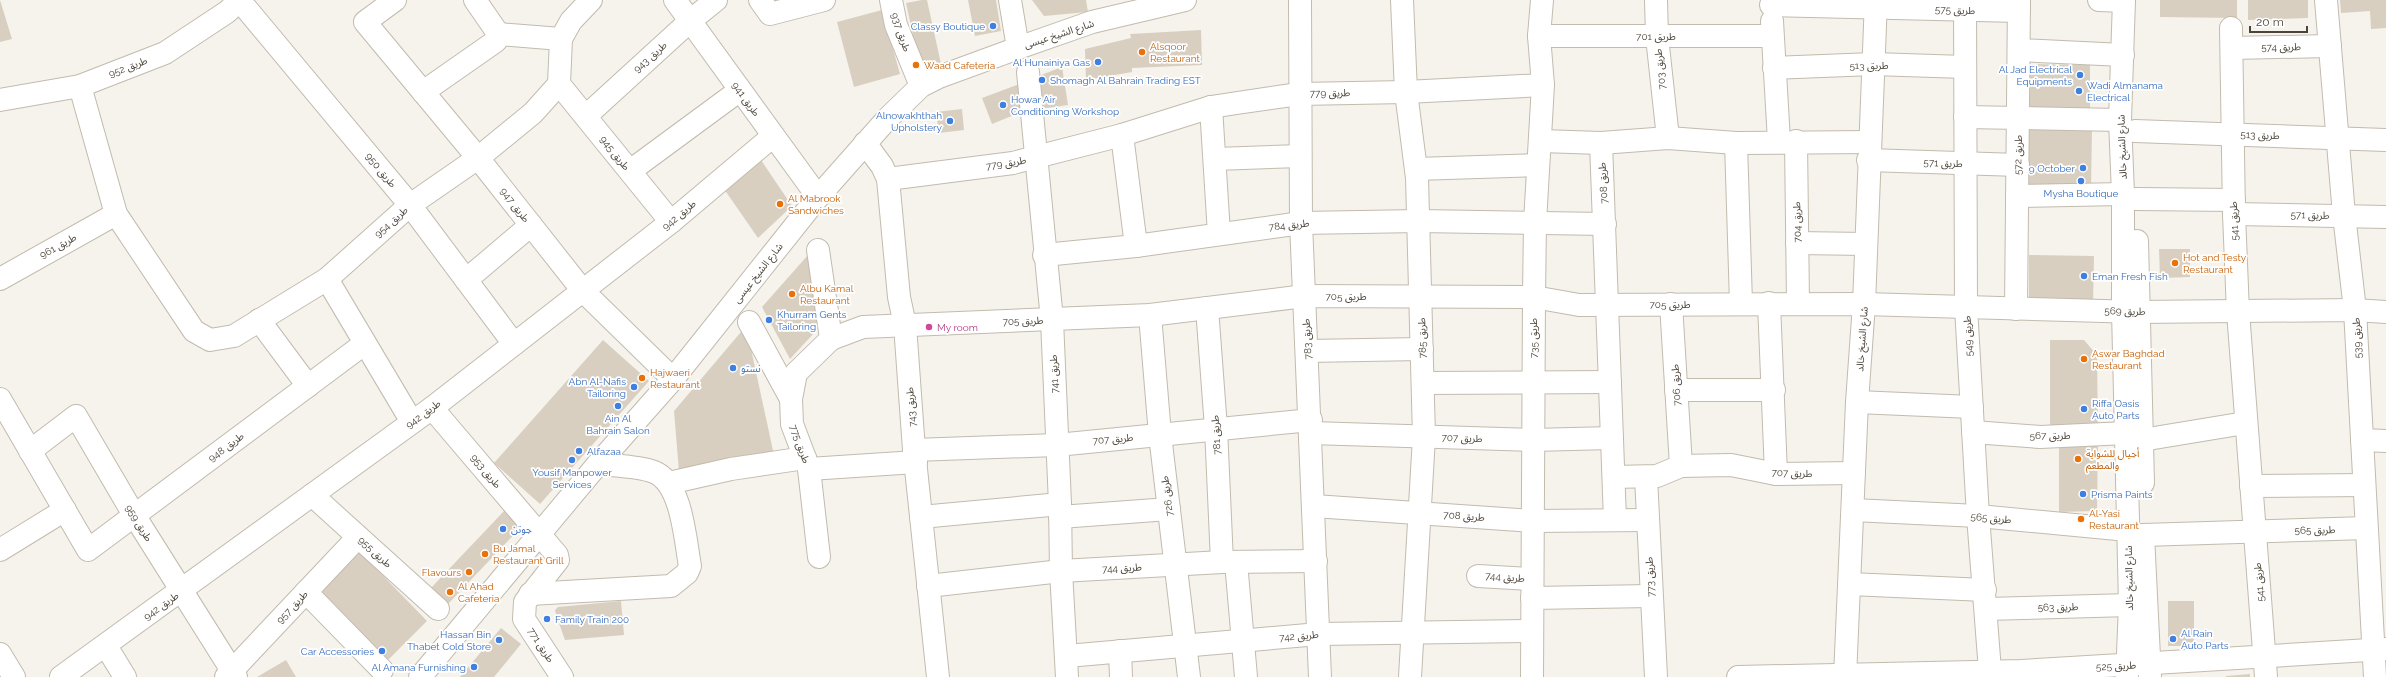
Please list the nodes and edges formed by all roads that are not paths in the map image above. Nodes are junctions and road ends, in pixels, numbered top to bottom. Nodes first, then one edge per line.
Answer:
1 (395, 0) edge
2 (475, 0) edge
3 (591, 0) edge
4 (675, 0) edge
5 (716, 0) edge
6 (824, 0) edge
7 (891, 0) edge
8 (1010, 0) edge
9 (1185, 0) edge
10 (1300, 0) edge
11 (1402, 0) edge
12 (1542, 0) edge
13 (1656, 0) edge
14 (2099, 0) edge
15 (2127, 0) edge
16 (2326, 0) edge
17 (1767, 2) edge
18 (230, 3) edge
19 (793, 4) edge
20 (1876, 4) edge
21 (1965, 5) edge
22 (2019, 6) edge
23 (765, 7) edge
24 (690, 21) junction
25 (498, 34) junction
26 (1539, 36) junction
27 (1772, 36) junction
28 (1657, 37) junction
29 (2231, 38) joint
30 (560, 39) junction
31 (2330, 46) junction
32 (1018, 48) junction
33 (2019, 50) junction
34 (2123, 55) junction
35 (1873, 64) junction
36 (1964, 67) junction
37 (1774, 68) junction
38 (1028, 72) dead end
39 (560, 84) junction
40 (1543, 85) junction
41 (80, 86) junction
42 (921, 86) junction
43 (740, 90) junction
44 (423, 92) junction
45 (1406, 92) junction
46 (1299, 94) junction
47 (0, 100) edge
48 (1211, 107) junction
49 (586, 116) junction
50 (1965, 117) junction
51 (2018, 119) junction
52 (2127, 125) junction
53 (2233, 134) junction
54 (1122, 135) junction
55 (773, 136) junction
56 (1668, 138) junction
57 (2338, 138) junction
58 (2386, 140) edge
59 (1541, 141) junction
60 (1788, 141) junction
61 (865, 143) junction
62 (1601, 143) junction
63 (1736, 143) junction
64 (1869, 151) junction
65 (1300, 156) junction
66 (478, 158) junction
67 (1037, 158) junction
68 (1215, 159) junction
69 (1965, 164) junction
70 (1538, 165) junction
71 (2018, 165) junction
72 (1416, 169) junction
73 (630, 171) junction
74 (888, 179) junction
75 (2017, 196) junction
76 (2130, 196) junction
77 (818, 197) junction
78 (410, 205) junction
79 (2234, 207) junction
80 (116, 214) junction
81 (2344, 215) junction
82 (2386, 216) edge
83 (1419, 221) junction
84 (671, 222) junction
85 (1535, 222) junction
86 (1301, 223) junction
87 (1605, 224) junction
88 (531, 225) junction
89 (1219, 234) junction
90 (1797, 243) junction
91 (1866, 244) junction
92 (1136, 246) junction
93 (818, 250) dead end
94 (1044, 255) junction
95 (0, 279) edge
96 (327, 279) junction
97 (466, 280) junction
98 (583, 291) junction
99 (1305, 296) junction
100 (1422, 296) junction
101 (1534, 297) junction
102 (1770, 303) junction
103 (1798, 303) junction
104 (1608, 304) junction
105 (1671, 304) junction
106 (1741, 304) junction
107 (1864, 304) junction
108 (1966, 307) junction
109 (1207, 308) junction
110 (2016, 309) junction
111 (2355, 310) junction
112 (2131, 312) junction
113 (2238, 312) junction
114 (2386, 312) edge
115 (1150, 315) junction
116 (259, 320) junction
117 (1052, 320) junction
118 (749, 322) dead end
119 (905, 325) junction
120 (831, 339) junction
121 (364, 344) junction
122 (514, 344) junction
123 (1422, 349) junction
124 (1307, 351) junction
125 (673, 379) junction
126 (1610, 382) junction
127 (1423, 383) junction
128 (1533, 383) junction
129 (308, 386) junction
130 (1676, 390) junction
131 (1774, 390) junction
132 (0, 399) edge
133 (791, 399) junction
134 (1857, 402) junction
135 (1972, 407) junction
136 (432, 408) junction
137 (412, 422) junction
138 (2245, 423) junction
139 (1311, 427) junction
140 (1216, 428) junction
141 (1974, 432) junction
142 (1160, 435) junction
143 (1424, 437) junction
144 (2134, 437) junction
145 (1612, 438) junction
146 (1532, 440) junction
147 (2362, 440) junction
148 (2386, 440) edge
149 (1057, 444) junction
150 (30, 451) junction
151 (915, 456) junction
152 (598, 464) junction
153 (807, 464) junction
154 (1681, 466) junction
155 (1854, 473) junction
156 (1776, 474) junction
157 (1614, 477) junction
158 (1646, 477) junction
159 (669, 483) junction
160 (2364, 485) junction
161 (2250, 486) junction
162 (312, 495) junction
163 (1314, 506) junction
164 (1169, 509) junction
165 (65, 510) junction
166 (1854, 510) junction
167 (1060, 511) junction
168 (1420, 513) junction
169 (134, 515) junction
170 (1978, 516) junction
171 (921, 517) junction
172 (1532, 520) junction
173 (1615, 520) junction
174 (1647, 520) junction
175 (2366, 528) junction
176 (2254, 531) junction
177 (2136, 532) junction
178 (540, 535) junction
179 (358, 537) junction
180 (0, 550) edge
181 (526, 552) junction
182 (2377, 556) edge
183 (819, 557) dead end
184 (1316, 561) junction
185 (1229, 562) junction
186 (1176, 565) junction
187 (1061, 571) junction
188 (550, 572) junction
189 (1478, 576) dead end
190 (1850, 584) junction
191 (928, 586) junction
192 (1532, 589) junction
193 (182, 591) junction
194 (306, 592) junction
195 (530, 594) junction
196 (1651, 596) junction
197 (1985, 599) junction
198 (2130, 605) junction
199 (438, 609) dead end
200 (1532, 631) junction
201 (1413, 633) junction
202 (1318, 634) junction
203 (1243, 641) junction
204 (1186, 645) junction
205 (106, 646) junction
206 (2380, 650) edge
207 (1120, 651) junction
208 (0, 654) edge
209 (1067, 666) edge
210 (2266, 667) edge
211 (382, 670) dead end
212 (2150, 670) edge
213 (1990, 671) junction
214 (2127, 671) edge
215 (2021, 674) edge
216 (232, 675) edge
217 (1845, 676) edge
218 (14, 677) edge
219 (61, 677) edge
220 (125, 677) edge
221 (420, 677) edge
222 (562, 677) edge
223 (938, 677) edge
224 (1121, 677) edge
225 (1190, 677) edge
226 (1246, 677) edge
227 (1320, 677) edge
228 (1410, 677) edge
229 (1532, 677) edge
230 (1656, 677) edge
231 (1738, 677) edge
232 (2375, 677) edge

1 - 44 street, طريق 947
2 - 25 street
3 - 30 street
4 - 24 street, طريق 941
5 - 24 street, طريق 943
6 - 19 street
7 - 42 street, طريق 937
8 - 32 street
9 - 32 street, شارع الشيخ عيسى
10 - 46 street, طريق 783
11 - 45 street, طريق 785
12 - 26 street, طريق 735
13 - 28 street, طريق 703
14 - 15 street
15 - 34 street, شارع الشيخ خالد
15 - 52 street, شارع الشيخ خالد
16 - 31 street, طريق 539
17 - 20 street, طريق 575
17 - 27 street
18 - 41 street, طريق 952
18 - 78 street, طريق 950
19 - 23 street
20 - 21 street, طريق 575
20 - 35 street, شارع الشيخ خالد
21 - 22 street, طريق 575
21 - 36 street, طريق 549
22 - 33 street, طريق 572
24 - 43 street, طريق 941
24 - 49 street, طريق 943
25 - 30 street
25 - 44 street
26 - 28 street, طريق 701
26 - 40 street, طريق 735
27 - 28 street, طريق 701
27 - 37 street
28 - 56 street, طريق 703
29 - 31 street, طريق 574
29 - 53 street, طريق 541
30 - 39 street
31 - 57 street, طريق 539
32 - 42 street, شارع الشيخ عيسى
33 - 34 street
33 - 51 street, طريق 572
34 - 52 street, شارع الشيخ خالد
35 - 36 street, طريق 513
35 - 37 street, طريق 513
35 - 64 street, شارع الشيخ خالد
36 - 50 street, طريق 549
37 - 60 street
38 - 67 street, طريق 741
39 - 49 street, طريق 945
39 - 66 street, طريق 954
40 - 45 street, طريق 779
40 - 59 street, طريق 735
41 - 47 street, طريق 952
41 - 80 street
42 - 61 street, شارع الشيخ عيسى
43 - 55 street, طريق 941
43 - 73 street
44 - 66 street, طريق 947
45 - 46 street, طريق 779
45 - 72 street, طريق 785
46 - 48 street, طريق 779
46 - 65 street, طريق 783
48 - 54 street, طريق 779
48 - 68 street
49 - 73 street, طريق 945
50 - 51 street, طريق 513
50 - 69 street, طريق 549
51 - 52 street, طريق 513
51 - 71 street, طريق 572
52 - 53 street, طريق 513
52 - 76 street, شارع الشيخ خالد
53 - 57 street, طريق 513
53 - 79 street, طريق 541
54 - 67 street, طريق 779
54 - 92 street
55 - 77 street, طريق 941
55 - 84 street, طريق 942
56 - 62 street, طريق 571
56 - 63 street, طريق 571
57 - 58 street, طريق 513
57 - 81 street, طريق 539
59 - 62 street, طريق 571
59 - 70 street, طريق 735
60 - 63 street, طريق 571
60 - 64 street, طريق 571
60 - 90 street, طريق 704
61 - 74 street, طريق 743
61 - 77 street, شارع الشيخ عيسى
62 - 87 street, طريق 708
63 - 106 street
64 - 69 street, طريق 571
64 - 91 street, شارع الشيخ خالد
65 - 68 street
65 - 86 street, طريق 783
66 - 78 street, طريق 954
66 - 88 street, طريق 947
67 - 74 street, طريق 779
67 - 94 street, طريق 741
68 - 89 street
69 - 71 street, طريق 571
69 - 108 street, طريق 549
70 - 72 street
70 - 85 street, طريق 735
71 - 75 street, طريق 572
72 - 83 street, طريق 785
73 - 84 street, طريق 945
74 - 119 street, طريق 743
75 - 76 street, طريق 571
75 - 110 street, طريق 572
76 - 79 street, طريق 571
76 - 112 street, شارع الشيخ خالد
77 - 125 street, شارع الشيخ عيسى
78 - 96 street, طريق 954
78 - 97 street, طريق 950
79 - 81 street, طريق 571
79 - 113 street, طريق 541
80 - 95 street, طريق 961
80 - 116 street, طريق 954
81 - 82 street, طريق 571
81 - 111 street, طريق 539
83 - 85 street, طريق 784
83 - 86 street, طريق 784
83 - 100 street, طريق 785
84 - 98 street, طريق 942
85 - 87 street
85 - 101 street, طريق 735
86 - 89 street, طريق 784
86 - 99 street, طريق 783
87 - 104 street, طريق 708
88 - 97 street
88 - 98 street, طريق 947
89 - 92 street, طريق 784
90 - 91 street
90 - 103 street, طريق 704
91 - 107 street, شارع الشيخ خالد
92 - 94 street, طريق 784
93 - 120 street
94 - 117 street, طريق 741
96 - 116 street, طريق 954
96 - 121 street
97 - 122 street, طريق 950
98 - 122 street, طريق 942
98 - 125 street, طريق 947
99 - 100 street, طريق 705
99 - 109 street, طريق 705
99 - 124 street, طريق 783
100 - 101 street, طريق 705
100 - 123 street, طريق 785
101 - 104 street, طريق 705
101 - 128 street, طريق 735
102 - 103 street, طريق 705
102 - 106 street, طريق 705
102 - 131 street
103 - 107 street, طريق 705
104 - 105 street, طريق 705
104 - 126 street, طريق 708
105 - 106 street, طريق 705
105 - 130 street, طريق 706
107 - 108 street, طريق 569
107 - 134 street, شارع الشيخ خالد
108 - 110 street, طريق 569
108 - 135 street, طريق 549
109 - 115 street, طريق 705
109 - 140 street, طريق 781
110 - 112 street, طريق 569
111 - 113 street, طريق 569
111 - 114 street, طريق 569
111 - 147 street, طريق 539
112 - 113 street, طريق 569
112 - 144 street, شارع الشيخ خالد
113 - 138 street, طريق 541
115 - 117 street, طريق 705
115 - 142 street, طريق 726
116 - 129 street
117 - 119 street, طريق 705
117 - 149 street, طريق 741
118 - 133 street
119 - 120 street, طريق 705
119 - 151 street, طريق 743
120 - 133 street, طريق 775
121 - 129 street, طريق 948
121 - 137 street
122 - 136 street, طريق 942
123 - 124 street
123 - 127 street, طريق 785
124 - 139 street, طريق 783
125 - 152 street, شارع الشيخ عيسى
126 - 128 street
126 - 145 street, طريق 708
127 - 128 street
127 - 143 street, طريق 785
128 - 146 street, طريق 735
129 - 169 street, طريق 948
130 - 131 street
130 - 154 street, طريق 706
131 - 156 street
132 - 150 street
133 - 153 street, طريق 775
134 - 135 street
134 - 155 street, شارع الشيخ خالد
135 - 141 street, طريق 549
136 - 137 street, طريق 942
136 - 178 street, طريق 953
137 - 162 street, طريق 942
138 - 144 street, طريق 567
138 - 161 street, طريق 541
139 - 140 street, طريق 707
139 - 143 street, طريق 707
139 - 163 street, طريق 783
140 - 142 street, طريق 707
140 - 185 street, طريق 781
141 - 144 street, طريق 567
141 - 170 street, طريق 549
142 - 149 street, طريق 707
142 - 164 street, طريق 726
143 - 146 street, طريق 707
143 - 168 street, طريق 785
144 - 177 street, شارع الشيخ خالد
145 - 146 street, طريق 707
145 - 157 street, طريق 708
146 - 172 street, طريق 735
147 - 148 street
147 - 160 street, طريق 539
149 - 151 street, طريق 707
149 - 167 street, طريق 741
150 - 165 street
150 - 169 street, طريق 959
151 - 153 street, طريق 707
151 - 171 street, طريق 743
152 - 159 street
152 - 178 street, شارع الشيخ عيسى
153 - 159 street, طريق 707
153 - 183 street, طريق 775
154 - 156 street, طريق 707
154 - 158 street, طريق 707
155 - 156 street, طريق 707
155 - 166 street, شارع الشيخ خالد
157 - 158 street, طريق 707
157 - 173 street, طريق 708
158 - 174 street, طريق 773
159 - 195 street
160 - 161 street
160 - 175 street, طريق 539
161 - 176 street, طريق 541
162 - 179 street, طريق 955
162 - 193 street, طريق 942
163 - 168 street, طريق 708
163 - 184 street, طريق 783
164 - 167 street
164 - 186 street, طريق 726
165 - 169 street, طريق 948
165 - 180 street
166 - 170 street, طريق 565
166 - 190 street, شارع الشيخ خالد
167 - 171 street
167 - 187 street, طريق 741
168 - 172 street, طريق 708
168 - 201 street, طريق 785
169 - 193 street, طريق 959
170 - 177 street, طريق 565
170 - 197 street, طريق 549
171 - 191 street, طريق 743
172 - 173 street, طريق 708
172 - 192 street, طريق 735
173 - 174 street, طريق 708
174 - 196 street, طريق 773
175 - 176 street, طريق 565
175 - 182 street, طريق 539
176 - 177 street, طريق 565
176 - 210 street, طريق 541
177 - 198 street, شارع الشيخ خالد
177 - 212 street, شارع الشيخ خالد
178 - 181 street, شارع الشيخ عيسى
178 - 188 street, طريق 771
179 - 194 street, طريق 957
179 - 199 street, طريق 955
181 - 188 street
181 - 221 street, شارع الشيخ عيسى
182 - 206 street, طريق 539
184 - 185 street, طريق 744
184 - 202 street, طريق 783
185 - 186 street, طريق 744
185 - 203 street, طريق 781
186 - 187 street, طريق 744
186 - 204 street, طريق 726
187 - 191 street, طريق 744
187 - 209 street, طريق 741
188 - 195 street, طريق 771
189 - 192 street, طريق 744
190 - 197 street, طريق 563
190 - 217 street, شارع الشيخ خالد
191 - 223 street, طريق 743
192 - 196 street, طريق 744
192 - 200 street, طريق 735
193 - 205 street, طريق 942
193 - 216 street, طريق 959
194 - 211 street
194 - 216 street, طريق 957
195 - 222 street, طريق 771
196 - 230 street, طريق 773
197 - 198 street, طريق 563
197 - 213 street, طريق 549
198 - 214 street, شارع الشيخ خالد
200 - 201 street, طريق 742
200 - 229 street, طريق 735
201 - 202 street, طريق 742
201 - 228 street, طريق 785
202 - 203 street, طريق 742
202 - 227 street, طريق 783
203 - 204 street, طريق 742
203 - 226 street, طريق 781
204 - 207 street, طريق 742
204 - 225 street, طريق 726
205 - 219 street, طريق 942
205 - 220 street
206 - 210 street, طريق 525
206 - 232 street, طريق 539
207 - 209 street, طريق 742
207 - 224 street
208 - 218 street
210 - 212 street, طريق 525
212 - 214 street, طريق 525
213 - 215 street, طريق 525
213 - 217 street, طريق 525
214 - 215 street, طريق 525
217 - 231 street, طريق 525

